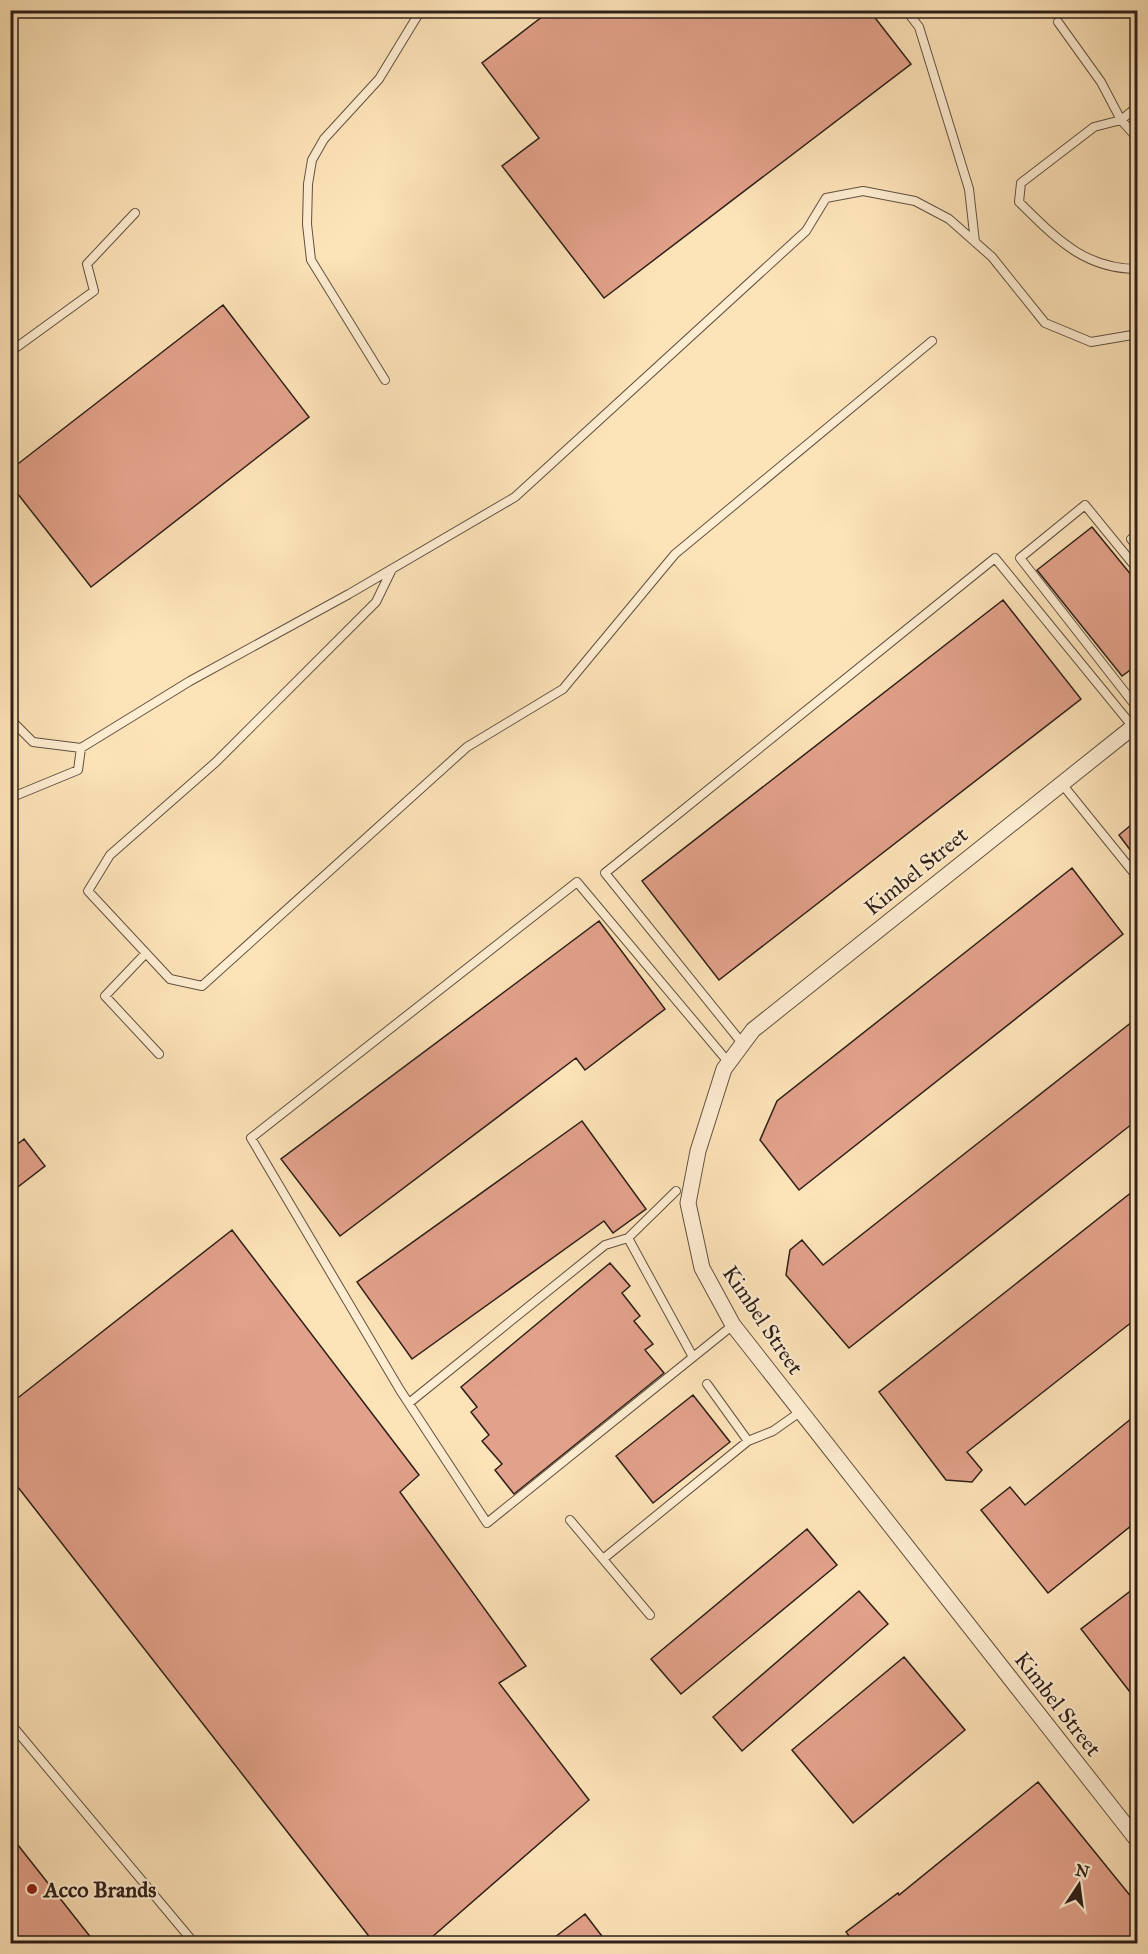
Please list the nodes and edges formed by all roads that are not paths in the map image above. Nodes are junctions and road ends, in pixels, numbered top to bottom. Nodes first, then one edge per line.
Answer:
1 (421, 10) edge
2 (906, 10) edge
3 (1058, 22) dead end
4 (1137, 106) edge
5 (1121, 120) junction
6 (1137, 139) edge
7 (135, 213) dead end
8 (975, 242) junction
9 (1137, 268) edge
10 (1137, 334) edge
11 (932, 341) dead end
12 (10, 352) edge
13 (385, 380) dead end
14 (1137, 534) edge
15 (1137, 548) edge
16 (392, 568) junction
17 (1137, 570) edge
18 (1137, 709) edge
19 (10, 719) edge
20 (1135, 725) edge
21 (81, 748) junction
22 (1062, 783) junction
23 (10, 798) edge
24 (1137, 878) edge
25 (146, 953) junction
26 (742, 1043) junction
27 (159, 1053) dead end
28 (729, 1063) junction
29 (676, 1191) dead end
30 (628, 1238) junction
31 (734, 1325) junction
32 (693, 1357) junction
33 (707, 1384) dead end
34 (409, 1402) junction
35 (800, 1412) junction
36 (748, 1441) junction
37 (570, 1520) dead end
38 (603, 1559) junction
39 (650, 1615) dead end
40 (10, 1723) edge
41 (1137, 1841) edge
42 (195, 1944) edge

1 - 13 lane
2 - 8 lane
3 - 5 lane
4 - 5 lane
5 - 6 lane
5 - 9 lane
7 - 12 lane
8 - 10 lane
8 - 16 lane
11 - 25 lane
14 - 15 lane
16 - 21 lane
16 - 25 lane
17 - 18 lane
19 - 21 lane
20 - 22 street, Kimbel Street
20 - 26 lane
21 - 23 lane
22 - 24 lane
22 - 26 street, Kimbel Street
25 - 27 lane
26 - 28 street, Kimbel Street
28 - 31 street, Kimbel Street
28 - 34 lane
29 - 30 lane
30 - 32 lane
30 - 34 lane
31 - 32 lane
31 - 35 street, Kimbel Street
32 - 34 lane
33 - 36 lane
35 - 36 lane
35 - 41 street, Kimbel Street
36 - 38 lane
37 - 38 lane
38 - 39 lane
40 - 42 lane

